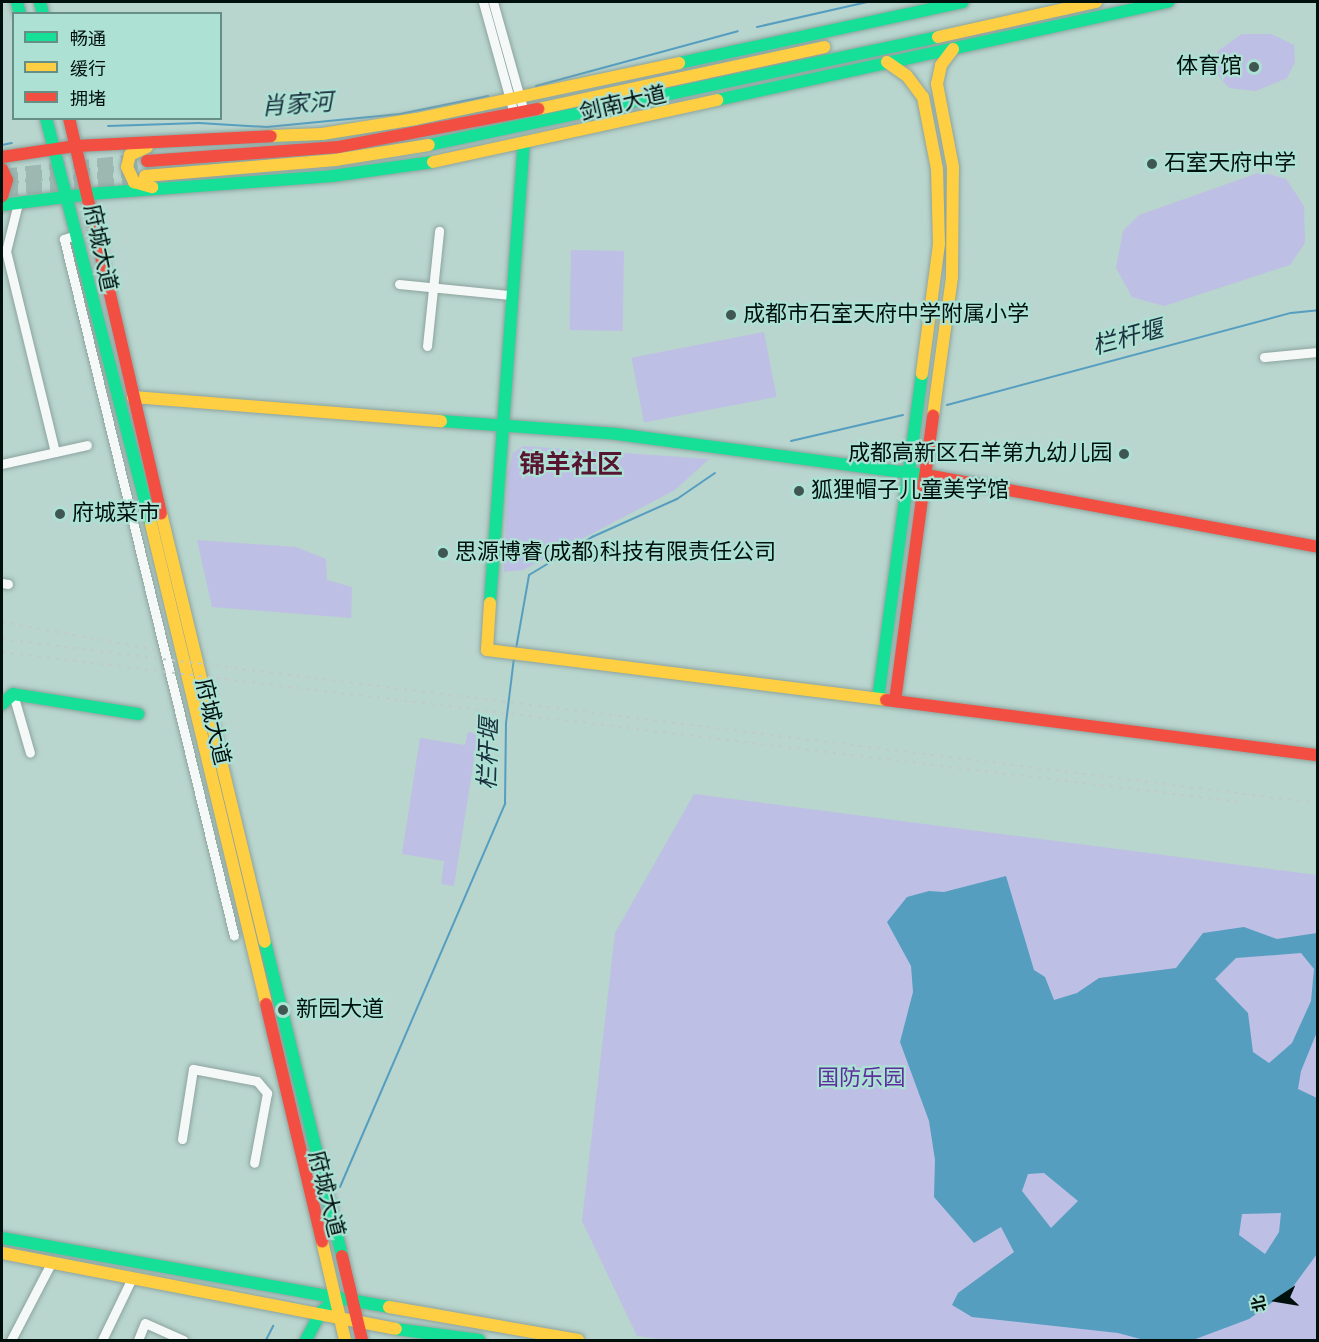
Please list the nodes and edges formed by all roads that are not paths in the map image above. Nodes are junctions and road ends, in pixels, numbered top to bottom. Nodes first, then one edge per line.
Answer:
1 (483, 2) edge
2 (493, 2) edge
3 (963, 2) edge
4 (1042, 2) edge
5 (1096, 2) edge
6 (1168, 2) edge
7 (916, 6) edge
8 (902, 8) edge
9 (752, 45) junction
10 (953, 49) junction
11 (887, 62) junction
12 (724, 67) junction
13 (769, 70) junction
14 (805, 78) junction
15 (515, 97) junction
16 (519, 113) junction
17 (416, 119) junction
18 (46, 120) edge
19 (70, 120) edge
20 (462, 126) junction
21 (470, 139) junction
22 (524, 142) junction
23 (159, 143) junction
24 (76, 146) junction
25 (54, 150) junction
26 (2, 158) edge
27 (147, 160) tunnel mouth
28 (431, 162) junction
29 (2, 169) edge
30 (145, 176) tunnel mouth
31 (163, 189) junction
32 (88, 194) junction
33 (2, 196) edge
34 (66, 196) junction
35 (18, 203) junction
36 (2, 205) edge
37 (439, 231) dead end
38 (76, 235) junction
39 (399, 284) dead end
40 (434, 287) junction
41 (510, 295) junction
42 (427, 346) dead end
43 (1317, 352) edge
44 (1263, 357) dead end
45 (133, 397) junction
46 (501, 424) junction
47 (87, 445) dead end
48 (55, 452) junction
49 (2, 464) edge
50 (910, 473) junction
51 (927, 475) junction
52 (1317, 547) edge
53 (13, 694) junction
54 (878, 699) junction
55 (896, 701) junction
56 (2, 704) edge
57 (138, 714) dead end
58 (30, 753) dead end
59 (1317, 755) edge
60 (234, 936) dead end
61 (182, 1139) dead end
62 (254, 1164) dead end
63 (2, 1238) edge
64 (2, 1252) edge
65 (51, 1263) junction
66 (132, 1278) junction
67 (335, 1300) junction
68 (353, 1303) junction
69 (321, 1312) junction
70 (339, 1315) junction
71 (359, 1324) junction
72 (11, 1341) edge
73 (102, 1341) edge
74 (138, 1341) edge
75 (183, 1341) edge
76 (306, 1341) edge
77 (345, 1341) edge
78 (362, 1341) edge
79 (479, 1341) edge
80 (578, 1341) edge

1 - 15 street
2 - 15 street
3 - 7 main road
4 - 12 main road, 剑南大道
5 - 13 main road, 剑南大道
6 - 10 main road
7 - 8 main road
8 - 9 main road
9 - 12 main road
9 - 15 main road
10 - 11 main road
10 - 51 main road
11 - 14 main road
11 - 50 main road
12 - 16 main road, 剑南大道
13 - 14 main road
13 - 21 main road, 剑南大道
14 - 22 main road
15 - 16 street
15 - 17 main road
16 - 20 main road, 剑南大道
17 - 20 main road
17 - 23 main road
18 - 25 main road, 府城大道
19 - 24 main road, 府城大道
20 - 27 main road, 剑南大道
21 - 28 main road
21 - 30 main road, 剑南大道
22 - 28 main road
22 - 41 main road
23 - 24 main road
23 - 31 main road
24 - 25 main road
24 - 32 main road, 府城大道
25 - 26 main road
25 - 34 main road, 府城大道
28 - 31 main road
29 - 33 main road
31 - 32 main road
32 - 34 main road
32 - 45 main road, 府城大道
34 - 35 main road
34 - 38 main road, 府城大道
35 - 36 main road
35 - 48 street
37 - 40 street
38 - 60 street
38 - 67 main road, 府城大道
39 - 40 street
40 - 41 street
40 - 42 street
41 - 46 main road
43 - 44 street
45 - 46 main road
45 - 68 main road, 府城大道
46 - 50 main road
46 - 54 main road
47 - 48 street
48 - 49 street
50 - 51 main road
50 - 54 main road
51 - 52 main road
51 - 55 main road
53 - 56 main road
53 - 57 main road
53 - 58 street
54 - 55 main road
55 - 59 main road
61 - 62 street
63 - 67 main road
64 - 65 main road
65 - 66 main road
65 - 72 street
66 - 69 main road
66 - 73 street
67 - 68 main road
67 - 69 main road
67 - 70 main road, 府城大道
68 - 71 main road, 府城大道
68 - 80 main road
69 - 70 main road
69 - 76 main road
70 - 71 main road
70 - 77 main road, 府城大道
71 - 78 main road, 府城大道
71 - 79 main road
74 - 75 street

